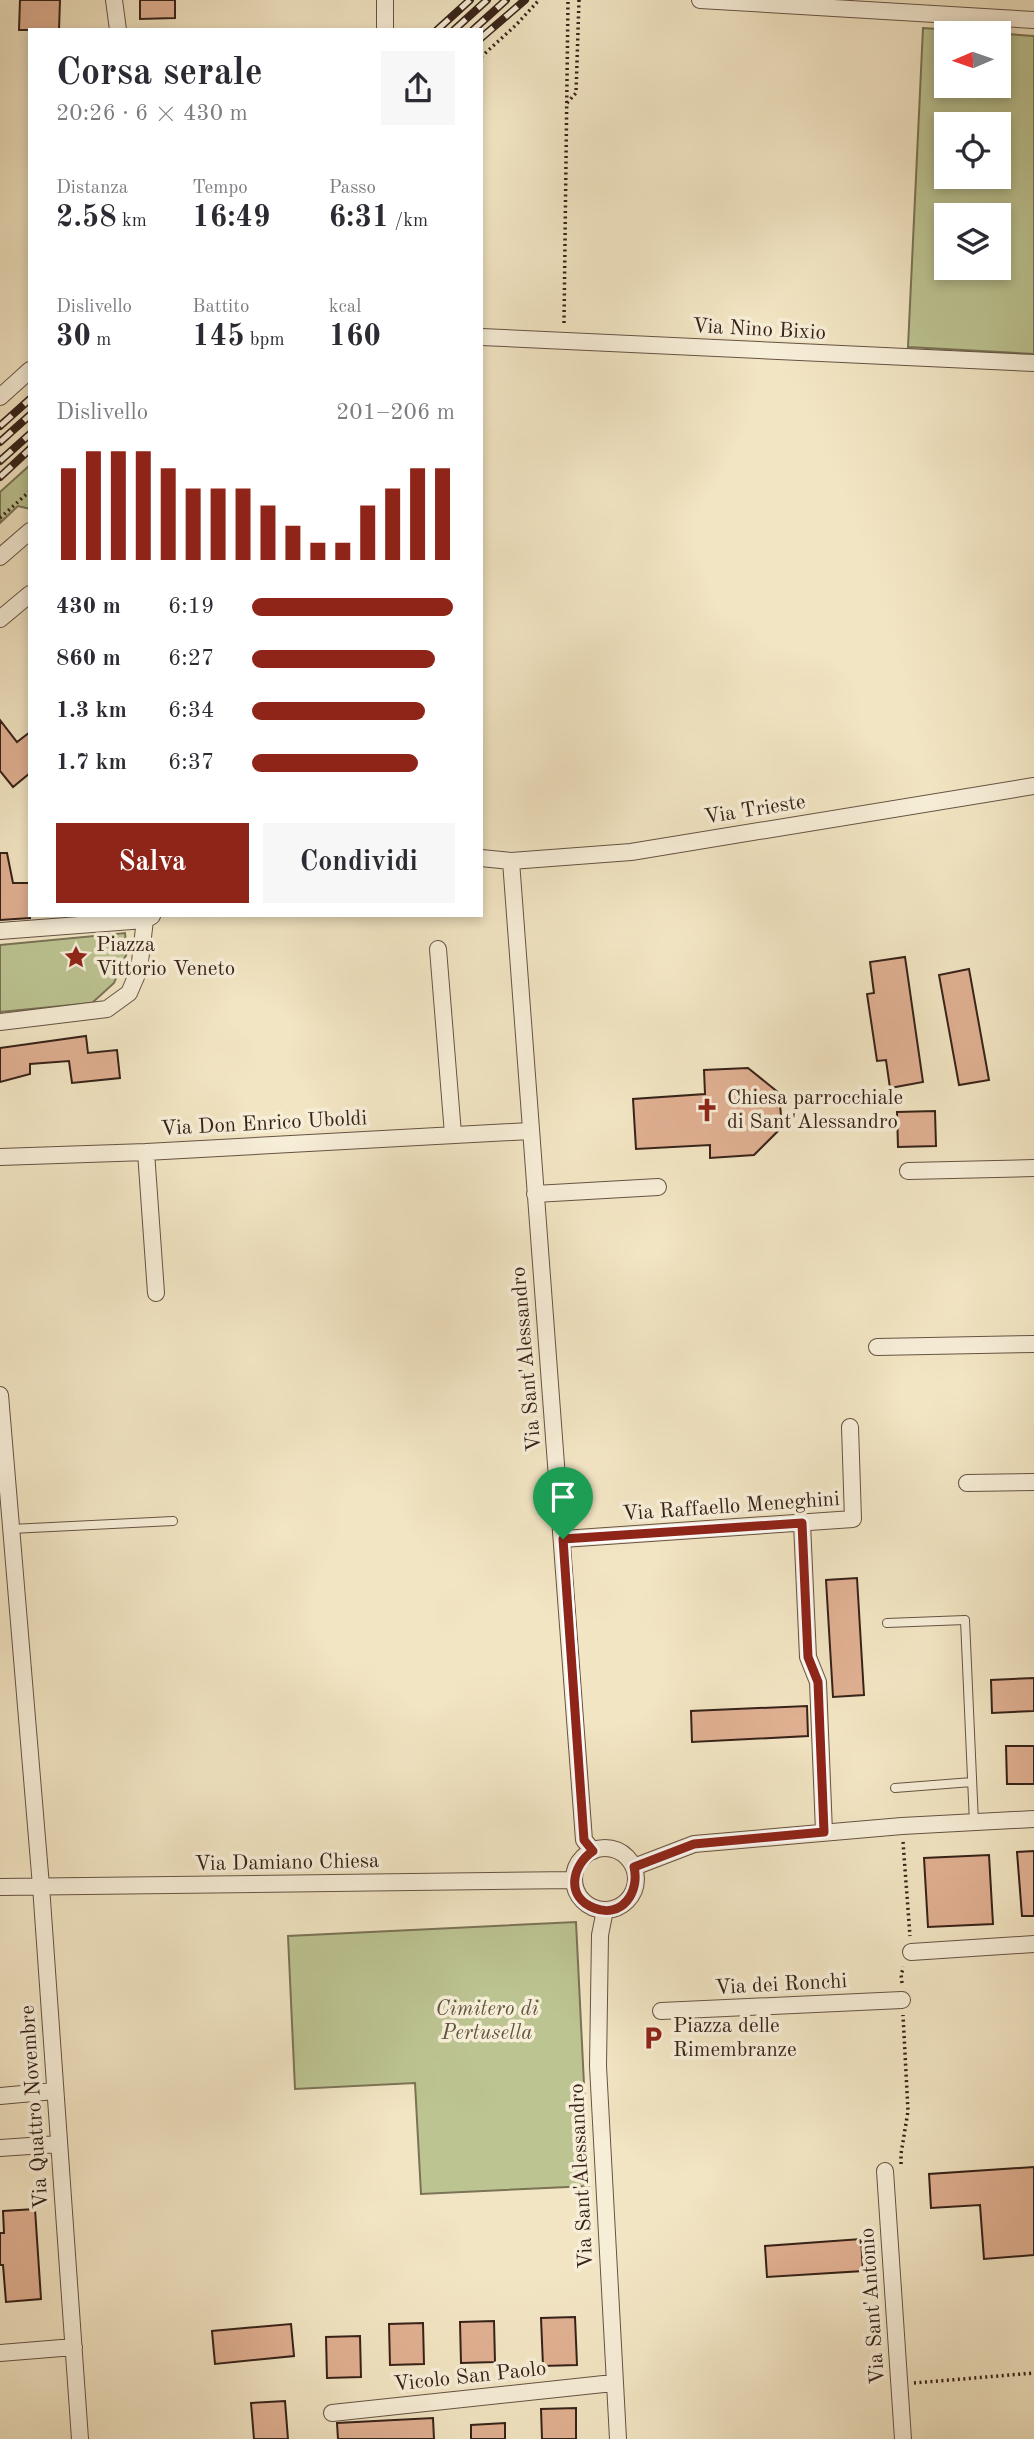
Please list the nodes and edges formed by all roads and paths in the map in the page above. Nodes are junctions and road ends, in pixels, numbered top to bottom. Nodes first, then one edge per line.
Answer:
1 (114, 0) edge
2 (385, 0) edge
3 (539, 0) edge
4 (568, 0) edge
5 (579, 0) edge
6 (700, 0) edge
7 (1034, 20) edge
8 (118, 28) edge
9 (384, 28) edge
10 (483, 55) edge
11 (566, 105) junction
12 (483, 337) edge
13 (564, 341) junction
14 (1034, 363) edge
15 (28, 371) edge
16 (0, 397) edge
17 (28, 493) edge
18 (0, 518) edge
19 (28, 533) edge
20 (0, 557) edge
21 (28, 596) edge
22 (0, 619) edge
23 (1034, 786) edge
24 (483, 858) edge
25 (511, 861) junction
26 (150, 917) edge
27 (0, 931) edge
28 (438, 949) dead end
29 (0, 1022) edge
30 (529, 1131) junction
31 (453, 1134) junction
32 (146, 1152) junction
33 (0, 1157) edge
34 (1034, 1168) edge
35 (908, 1171) dead end
36 (657, 1187) dead end
37 (535, 1194) junction
38 (156, 1293) dead end
39 (1034, 1344) edge
40 (877, 1347) dead end
41 (0, 1395) edge
42 (850, 1427) dead end
43 (1034, 1482) edge
44 (967, 1483) dead end
45 (173, 1521) dead end
46 (802, 1523) junction
47 (11, 1529) junction
48 (563, 1539) junction
49 (887, 1623) dead end
50 (972, 1782) junction
51 (895, 1788) dead end
52 (1034, 1819) edge
53 (974, 1823) junction
54 (902, 1826) junction
55 (824, 1832) junction
56 (593, 1851) junction
57 (634, 1867) junction
58 (574, 1880) junction
59 (41, 1886) junction
60 (0, 1887) edge
61 (605, 1910) junction
62 (1034, 1944) edge
63 (911, 1952) junction
64 (902, 2000) junction
65 (661, 2011) dead end
66 (55, 2091) junction
67 (0, 2096) edge
68 (59, 2144) junction
69 (0, 2148) edge
70 (901, 2168) dead end
71 (885, 2171) dead end
72 (74, 2347) junction
73 (0, 2353) edge
74 (1034, 2372) edge
75 (913, 2375) dead end
76 (613, 2383) junction
77 (914, 2383) junction
78 (914, 2394) dead end
79 (332, 2413) dead end
80 (80, 2439) edge
81 (618, 2439) edge
82 (903, 2439) edge

1 - 8 street
2 - 9 street
3 - 10 path
4 - 11 path
5 - 11 path
6 - 7 street
11 - 13 path
12 - 13 street, Via Nino Bixio
13 - 14 street, Via Nino Bixio
15 - 16 street
17 - 18 path
19 - 20 street
21 - 22 street
23 - 25 street, Via Trieste
24 - 25 street, Via Trieste
25 - 30 street, Via Sant'Alessandro
26 - 27 street
26 - 29 street
28 - 31 street
30 - 31 street, Via Don Enrico Uboldi
30 - 37 street, Via Sant'Alessandro
31 - 32 street, Via Don Enrico Uboldi
32 - 33 street, Via Don Enrico Uboldi
32 - 38 street
34 - 35 street
36 - 37 street
37 - 48 street, Via Sant'Alessandro
39 - 40 street
41 - 47 street, Via Quattro Novembre
42 - 46 street, Via Raffaello Meneghini
43 - 44 street
45 - 47 lane
46 - 48 street, Via Raffaello Meneghini
46 - 55 street
47 - 59 street, Via Quattro Novembre
48 - 56 street, Via Sant'Alessandro
49 - 50 lane
50 - 51 lane
50 - 53 lane
52 - 53 street
53 - 54 street
54 - 55 street
54 - 63 path
55 - 57 street
56 - 57 street
56 - 58 street
57 - 61 street
58 - 59 street, Via Damiano Chiesa
58 - 61 street
59 - 60 street, Via Damiano Chiesa
59 - 66 street, Via Quattro Novembre
61 - 76 street, Via Sant'Alessandro
62 - 63 street
63 - 64 path
64 - 65 street, Via dei Ronchi
64 - 70 path
66 - 67 street
66 - 68 street, Via Quattro Novembre
68 - 69 street
68 - 72 street, Via Quattro Novembre
71 - 82 street, Via Sant'Antonio
72 - 73 street
72 - 80 street, Via Quattro Novembre
74 - 77 path
75 - 77 path
76 - 79 street, Vicolo San Paolo
76 - 81 street, Via Sant'Alessandro
77 - 78 path

